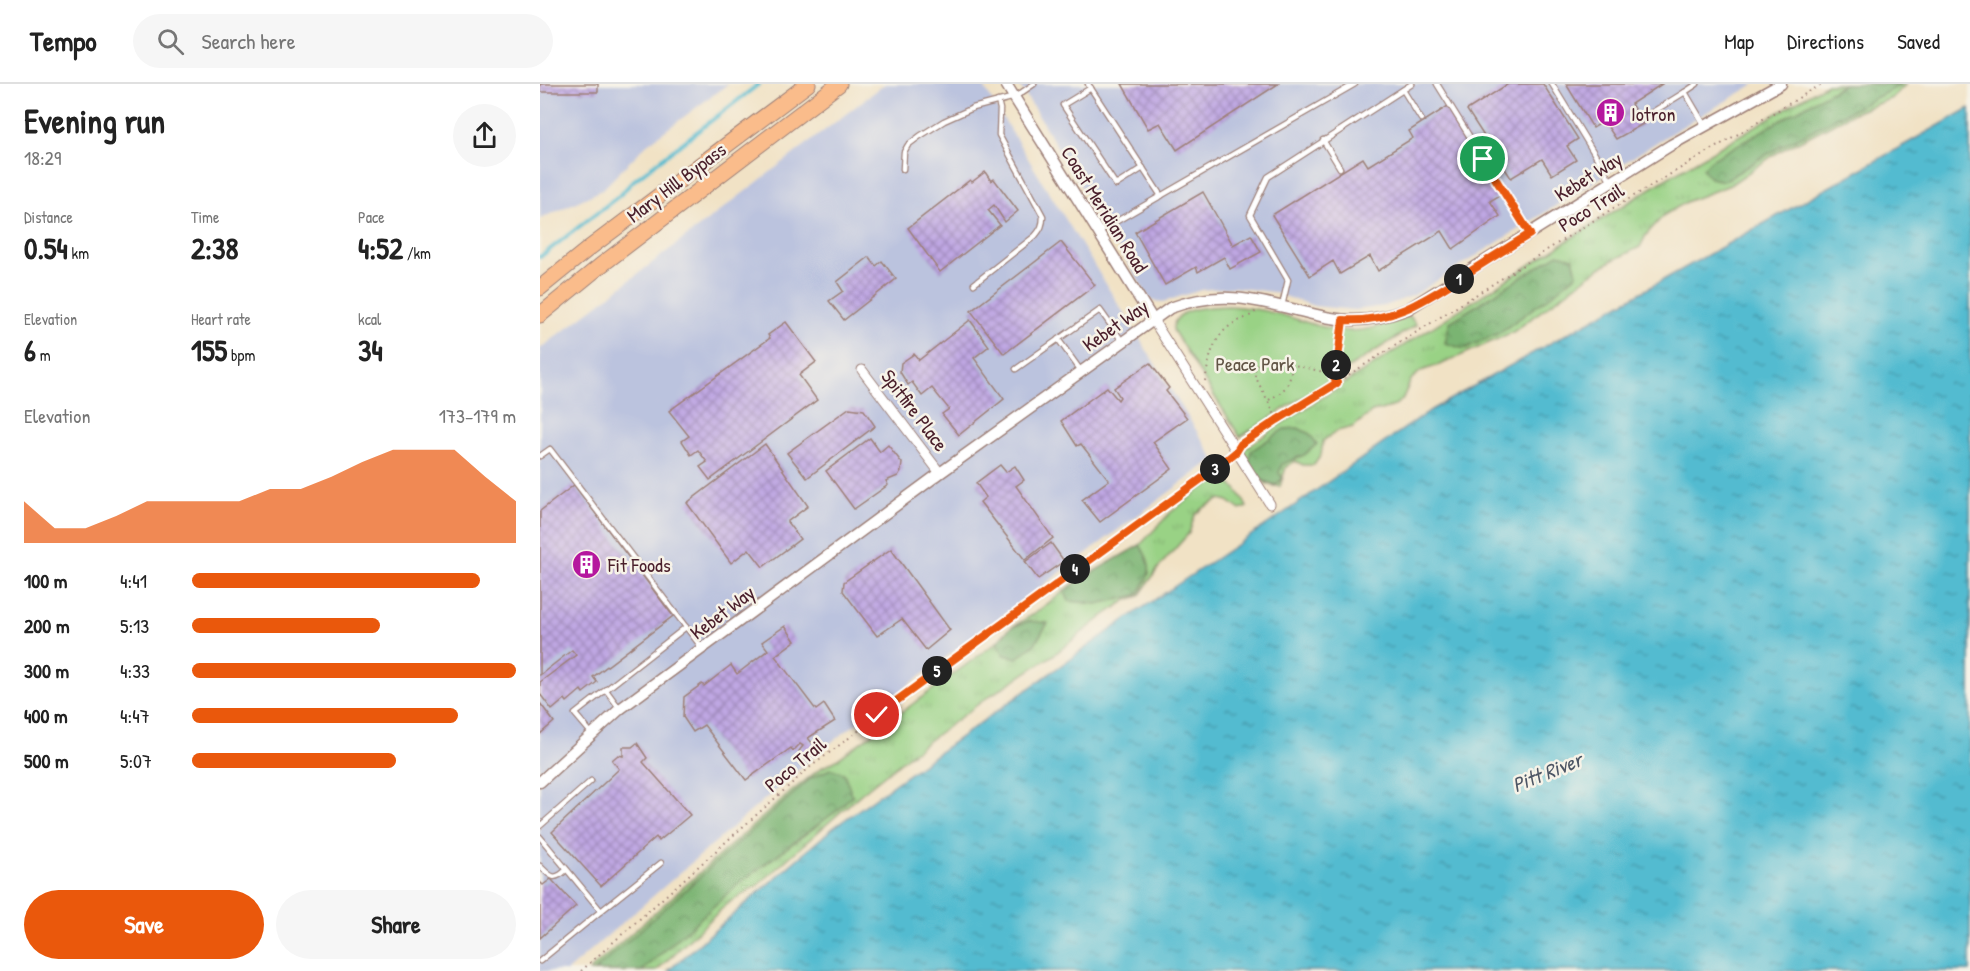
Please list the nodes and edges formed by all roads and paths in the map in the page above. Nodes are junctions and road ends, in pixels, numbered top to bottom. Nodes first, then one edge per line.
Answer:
1 (808, 84) edge
2 (838, 84) edge
3 (1006, 84) edge
4 (1034, 84) edge
5 (1355, 84) edge
6 (1412, 84) edge
7 (1437, 84) edge
8 (1552, 84) edge
9 (1698, 84) edge
10 (1781, 84) edge
11 (1822, 84) edge
12 (1090, 86) edge
13 (1403, 90) junction
14 (1684, 92) junction
15 (1015, 97) junction
16 (998, 101) junction
17 (1643, 118) dead end
18 (1421, 119) dead end
19 (1705, 126) junction
20 (1323, 140) junction
21 (1143, 168) junction
22 (1340, 168) dead end
23 (903, 169) dead end
24 (1612, 182) junction
25 (1161, 196) junction
26 (1098, 232) junction
27 (1530, 234) junction
28 (974, 284) dead end
29 (540, 288) edge
30 (1264, 302) junction
31 (1282, 306) junction
32 (540, 315) edge
33 (1152, 320) junction
34 (1343, 320) junction
35 (1058, 339) junction
36 (1122, 342) junction
37 (1292, 365) junction
38 (1016, 369) dead end
39 (862, 370) dead end
40 (1082, 371) junction
41 (1332, 374) junction
42 (1337, 383) junction
43 (1196, 389) junction
44 (1268, 400) junction
45 (1277, 420) junction
46 (1236, 452) junction
47 (540, 456) edge
48 (940, 472) junction
49 (1270, 504) dead end
50 (686, 627) junction
51 (702, 648) junction
52 (606, 690) junction
53 (620, 709) junction
54 (592, 734) junction
55 (591, 781) dead end
56 (540, 782) edge
57 (540, 826) edge
58 (540, 837) edge
59 (661, 863) dead end
60 (540, 866) edge
61 (566, 870) junction
62 (601, 911) junction
63 (540, 961) edge
64 (581, 971) edge

1 - 29 highway, Mary Hill Bypass
2 - 32 highway, Mary Hill Bypass
3 - 15 street, Coast Meridian Road
4 - 15 lane
5 - 25 lane
6 - 13 lane
7 - 27 lane
8 - 24 lane
9 - 14 lane
10 - 19 street, Kebet Way
11 - 42 path, Poco Trail
12 - 21 lane
12 - 21 lane
13 - 18 lane
13 - 20 lane
14 - 17 lane
14 - 19 lane
15 - 16 lane
15 - 26 street, Coast Meridian Road
16 - 23 lane
16 - 28 lane
19 - 24 street, Kebet Way
20 - 22 lane
20 - 31 lane
21 - 25 lane
24 - 27 street, Kebet Way
25 - 26 lane
26 - 33 street, Coast Meridian Road
27 - 34 street, Kebet Way
30 - 31 street, Kebet Way
30 - 33 street, Kebet Way
30 - 43 path
31 - 34 street, Kebet Way
33 - 36 street, Kebet Way
33 - 43 street, Coast Meridian Road
34 - 41 path
35 - 36 lane
35 - 38 lane
35 - 40 lane
36 - 40 street, Kebet Way
37 - 41 path
37 - 44 path
37 - 44 path
39 - 48 street, Spitfire Place
40 - 48 street, Kebet Way
41 - 42 path
42 - 45 path, Poco Trail
43 - 46 street, Coast Meridian Road
44 - 45 path
45 - 46 path, Poco Trail
46 - 49 street, Coast Meridian Road
46 - 64 path, Poco Trail
47 - 50 lane
48 - 51 street, Kebet Way
50 - 51 lane
50 - 52 lane
51 - 53 street, Kebet Way
52 - 53 lane
52 - 54 lane
53 - 54 street, Kebet Way
54 - 56 street, Kebet Way
55 - 57 lane
58 - 61 lane
59 - 62 lane
60 - 61 lane
61 - 62 lane
62 - 63 lane

